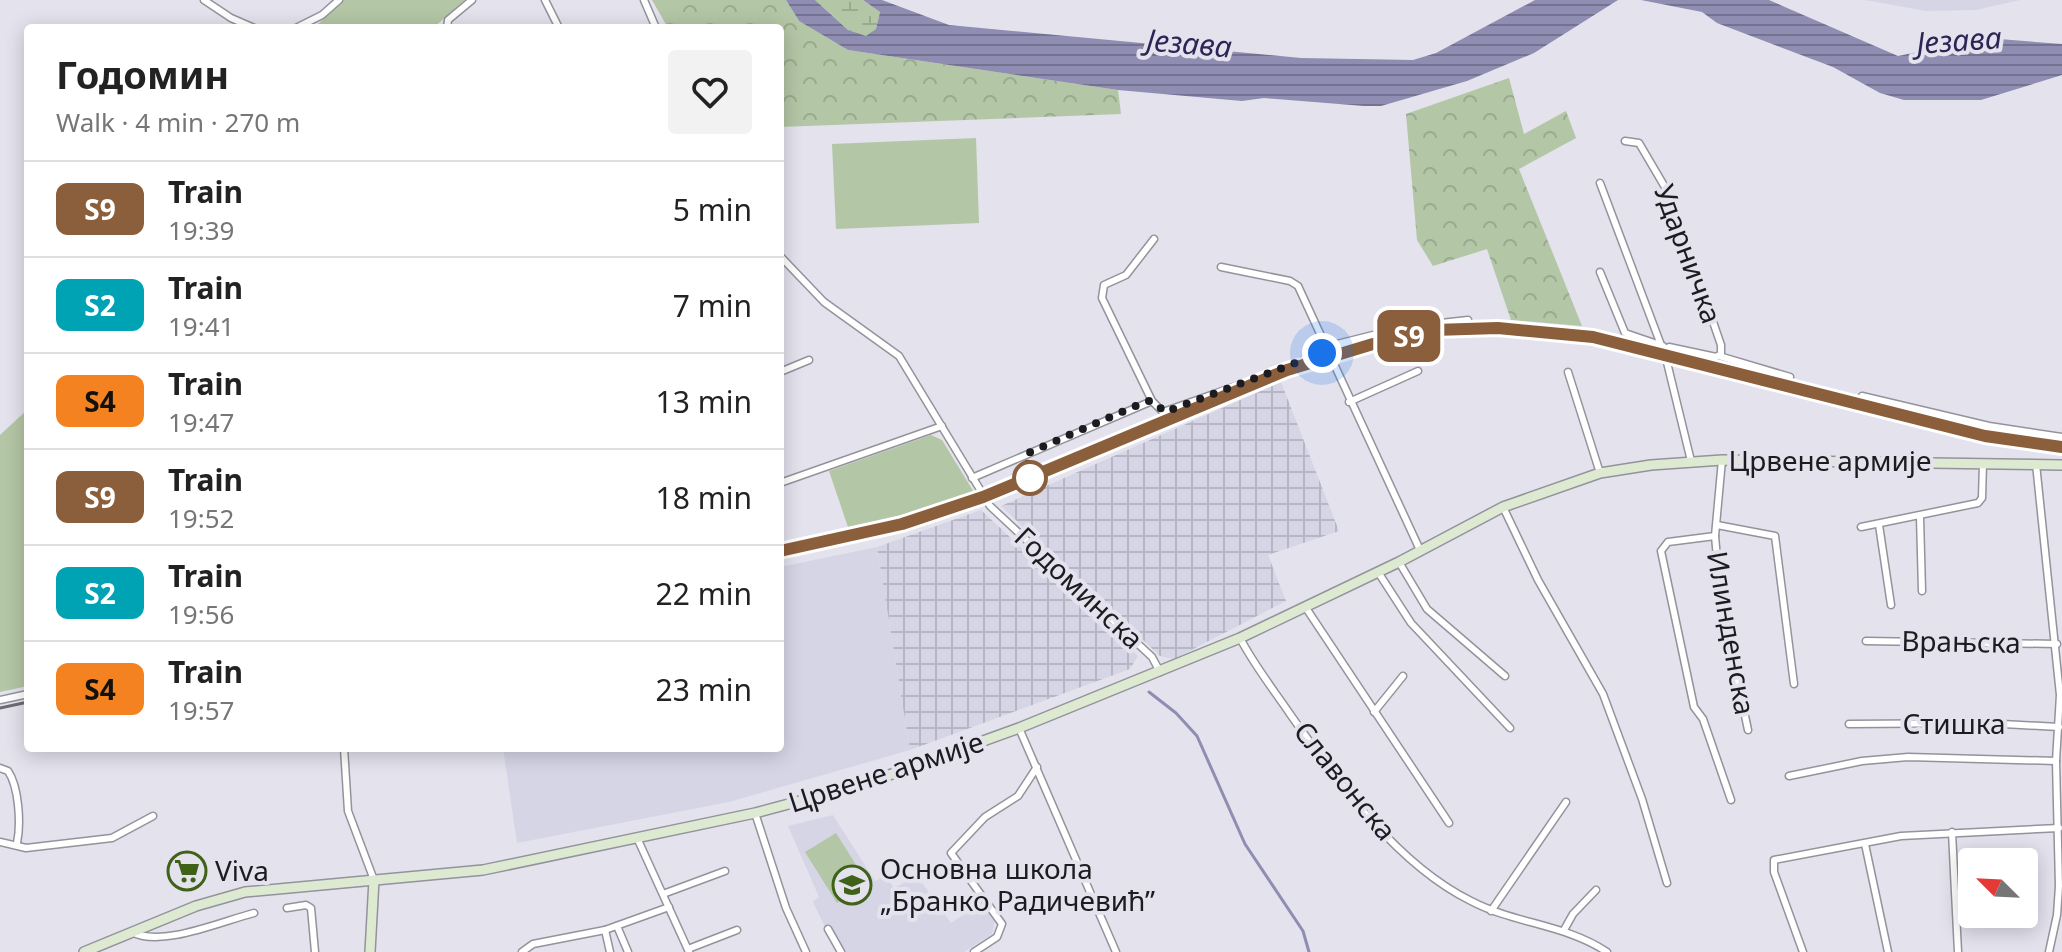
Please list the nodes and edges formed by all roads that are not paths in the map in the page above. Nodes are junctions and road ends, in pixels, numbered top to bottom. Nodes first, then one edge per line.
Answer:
1 (204, 0) edge
2 (339, 0) edge
3 (472, 0) edge
4 (545, 0) edge
5 (644, 0) edge
6 (245, 24) edge
7 (304, 24) edge
8 (448, 24) edge
9 (557, 24) edge
10 (654, 24) edge
11 (1625, 141) dead end
12 (1600, 183) dead end
13 (1154, 239) dead end
14 (784, 260) edge
15 (1221, 267) dead end
16 (1600, 272) dead end
17 (1468, 320) dead end
18 (1663, 346) junction
19 (1326, 349) junction
20 (1719, 356) junction
21 (809, 360) dead end
22 (784, 370) edge
23 (1418, 371) dead end
24 (1568, 372) dead end
25 (1790, 377) dead end
26 (1862, 396) dead end
27 (1152, 401) junction
28 (1349, 402) junction
29 (942, 426) junction
30 (2062, 437) edge
31 (1722, 460) junction
32 (1691, 461) junction
33 (1983, 463) junction
34 (2036, 464) junction
35 (2062, 465) edge
36 (1600, 473) junction
37 (972, 478) junction
38 (784, 482) edge
39 (1503, 507) junction
40 (1920, 517) junction
41 (1717, 525) junction
42 (1879, 525) junction
43 (1861, 527) dead end
44 (1715, 536) junction
45 (1420, 550) junction
46 (1399, 562) junction
47 (1378, 572) junction
48 (1922, 591) dead end
49 (1891, 605) dead end
50 (1306, 608) junction
51 (1240, 638) junction
52 (1866, 641) dead end
53 (2057, 644) junction
54 (1160, 672) junction
55 (1403, 676) dead end
56 (1505, 676) dead end
57 (1794, 684) dead end
58 (24, 695) edge
59 (0, 700) edge
60 (1374, 712) junction
61 (1849, 724) dead end
62 (2059, 727) junction
63 (1019, 728) junction
64 (1510, 728) dead end
65 (1748, 730) dead end
66 (2060, 741) edge
67 (344, 752) edge
68 (2056, 761) junction
69 (1037, 767) junction
70 (0, 768) edge
71 (1789, 776) dead end
72 (1731, 800) dead end
73 (1566, 802) dead end
74 (755, 813) junction
75 (153, 816) dead end
76 (1449, 823) dead end
77 (2059, 828) junction
78 (1952, 832) junction
79 (638, 840) junction
80 (0, 842) edge
81 (17, 843) junction
82 (1865, 844) junction
83 (725, 871) dead end
84 (374, 880) junction
85 (1667, 883) dead end
86 (1596, 890) dead end
87 (663, 894) junction
88 (669, 907) junction
89 (287, 908) dead end
90 (1491, 911) junction
91 (254, 913) dead end
92 (617, 926) junction
93 (828, 929) dead end
94 (605, 930) junction
95 (737, 930) dead end
96 (1564, 930) junction
97 (132, 932) junction
98 (542, 943) junction
99 (986, 943) junction
100 (688, 951) edge
101 (84, 952) edge
102 (315, 952) edge
103 (370, 952) edge
104 (522, 952) edge
105 (536, 952) edge
106 (610, 952) edge
107 (628, 952) edge
108 (806, 952) edge
109 (841, 952) edge
110 (974, 952) edge
111 (993, 952) edge
112 (1116, 952) edge
113 (1607, 952) edge
114 (1803, 952) edge
115 (1888, 952) edge
116 (1958, 952) edge
117 (2049, 952) edge

1 - 6 street
2 - 7 street
3 - 8 street
4 - 9 street
5 - 10 street
11 - 20 street, Ударничка
12 - 18 street
13 - 27 street
14 - 29 street, Годоминска
15 - 19 street
16 - 18 street
17 - 19 street
18 - 20 street, Ударничка
18 - 32 street, Ударничка
19 - 27 street
19 - 28 street
20 - 25 street
21 - 22 street
23 - 28 street
24 - 36 street
26 - 30 street
27 - 37 street
28 - 45 street
29 - 37 street, Годоминска
29 - 38 street
31 - 32 main road, Црвене армије
31 - 33 main road, Црвене армије
31 - 41 street, Илинденска
32 - 36 main road, Црвене армије
33 - 34 main road, Црвене армије
33 - 40 street
34 - 35 main road, Црвене армије
34 - 53 street
36 - 39 main road, Црвене армије
37 - 54 street, Годоминска
39 - 45 main road, Црвене армије
39 - 85 street
40 - 42 street
40 - 48 street
41 - 44 street, Илинденска
41 - 57 street
42 - 43 street
42 - 49 street
44 - 65 street, Илинденска
44 - 72 street
45 - 46 main road, Црвене армије
46 - 47 main road, Црвене армије
46 - 56 street
47 - 50 main road, Црвене армије
47 - 64 street
50 - 51 main road, Црвене армије
50 - 60 street
51 - 54 main road, Црвене армије
51 - 90 street, Славонска
52 - 53 street, Врањска
53 - 62 street
54 - 63 main road, Црвене армије
55 - 60 street
58 - 59 street
60 - 76 street
61 - 62 street, Стишка
62 - 66 street
63 - 69 street
63 - 74 main road, Црвене армије
66 - 68 street
67 - 84 street
68 - 71 street
68 - 77 street
69 - 99 street
69 - 112 street
70 - 81 street
73 - 90 street
74 - 79 main road, Црвене армије
74 - 108 street
75 - 81 street
77 - 78 street
77 - 117 street
78 - 82 street
78 - 116 street
79 - 84 main road, Црвене армије
79 - 87 street
80 - 81 street
82 - 114 street
82 - 115 street
83 - 87 street
84 - 97 main road, Црвене армије
84 - 103 main road
86 - 96 street
87 - 88 street
88 - 92 street
88 - 100 street
89 - 102 street
90 - 96 street, Славонска
91 - 97 street, Црвене армије
92 - 94 street
92 - 107 street
93 - 109 street
94 - 98 street
94 - 106 street
95 - 100 street
96 - 113 street, Славонска
97 - 101 main road, Црвене армије
98 - 104 street
98 - 105 street
99 - 110 street
99 - 111 street

